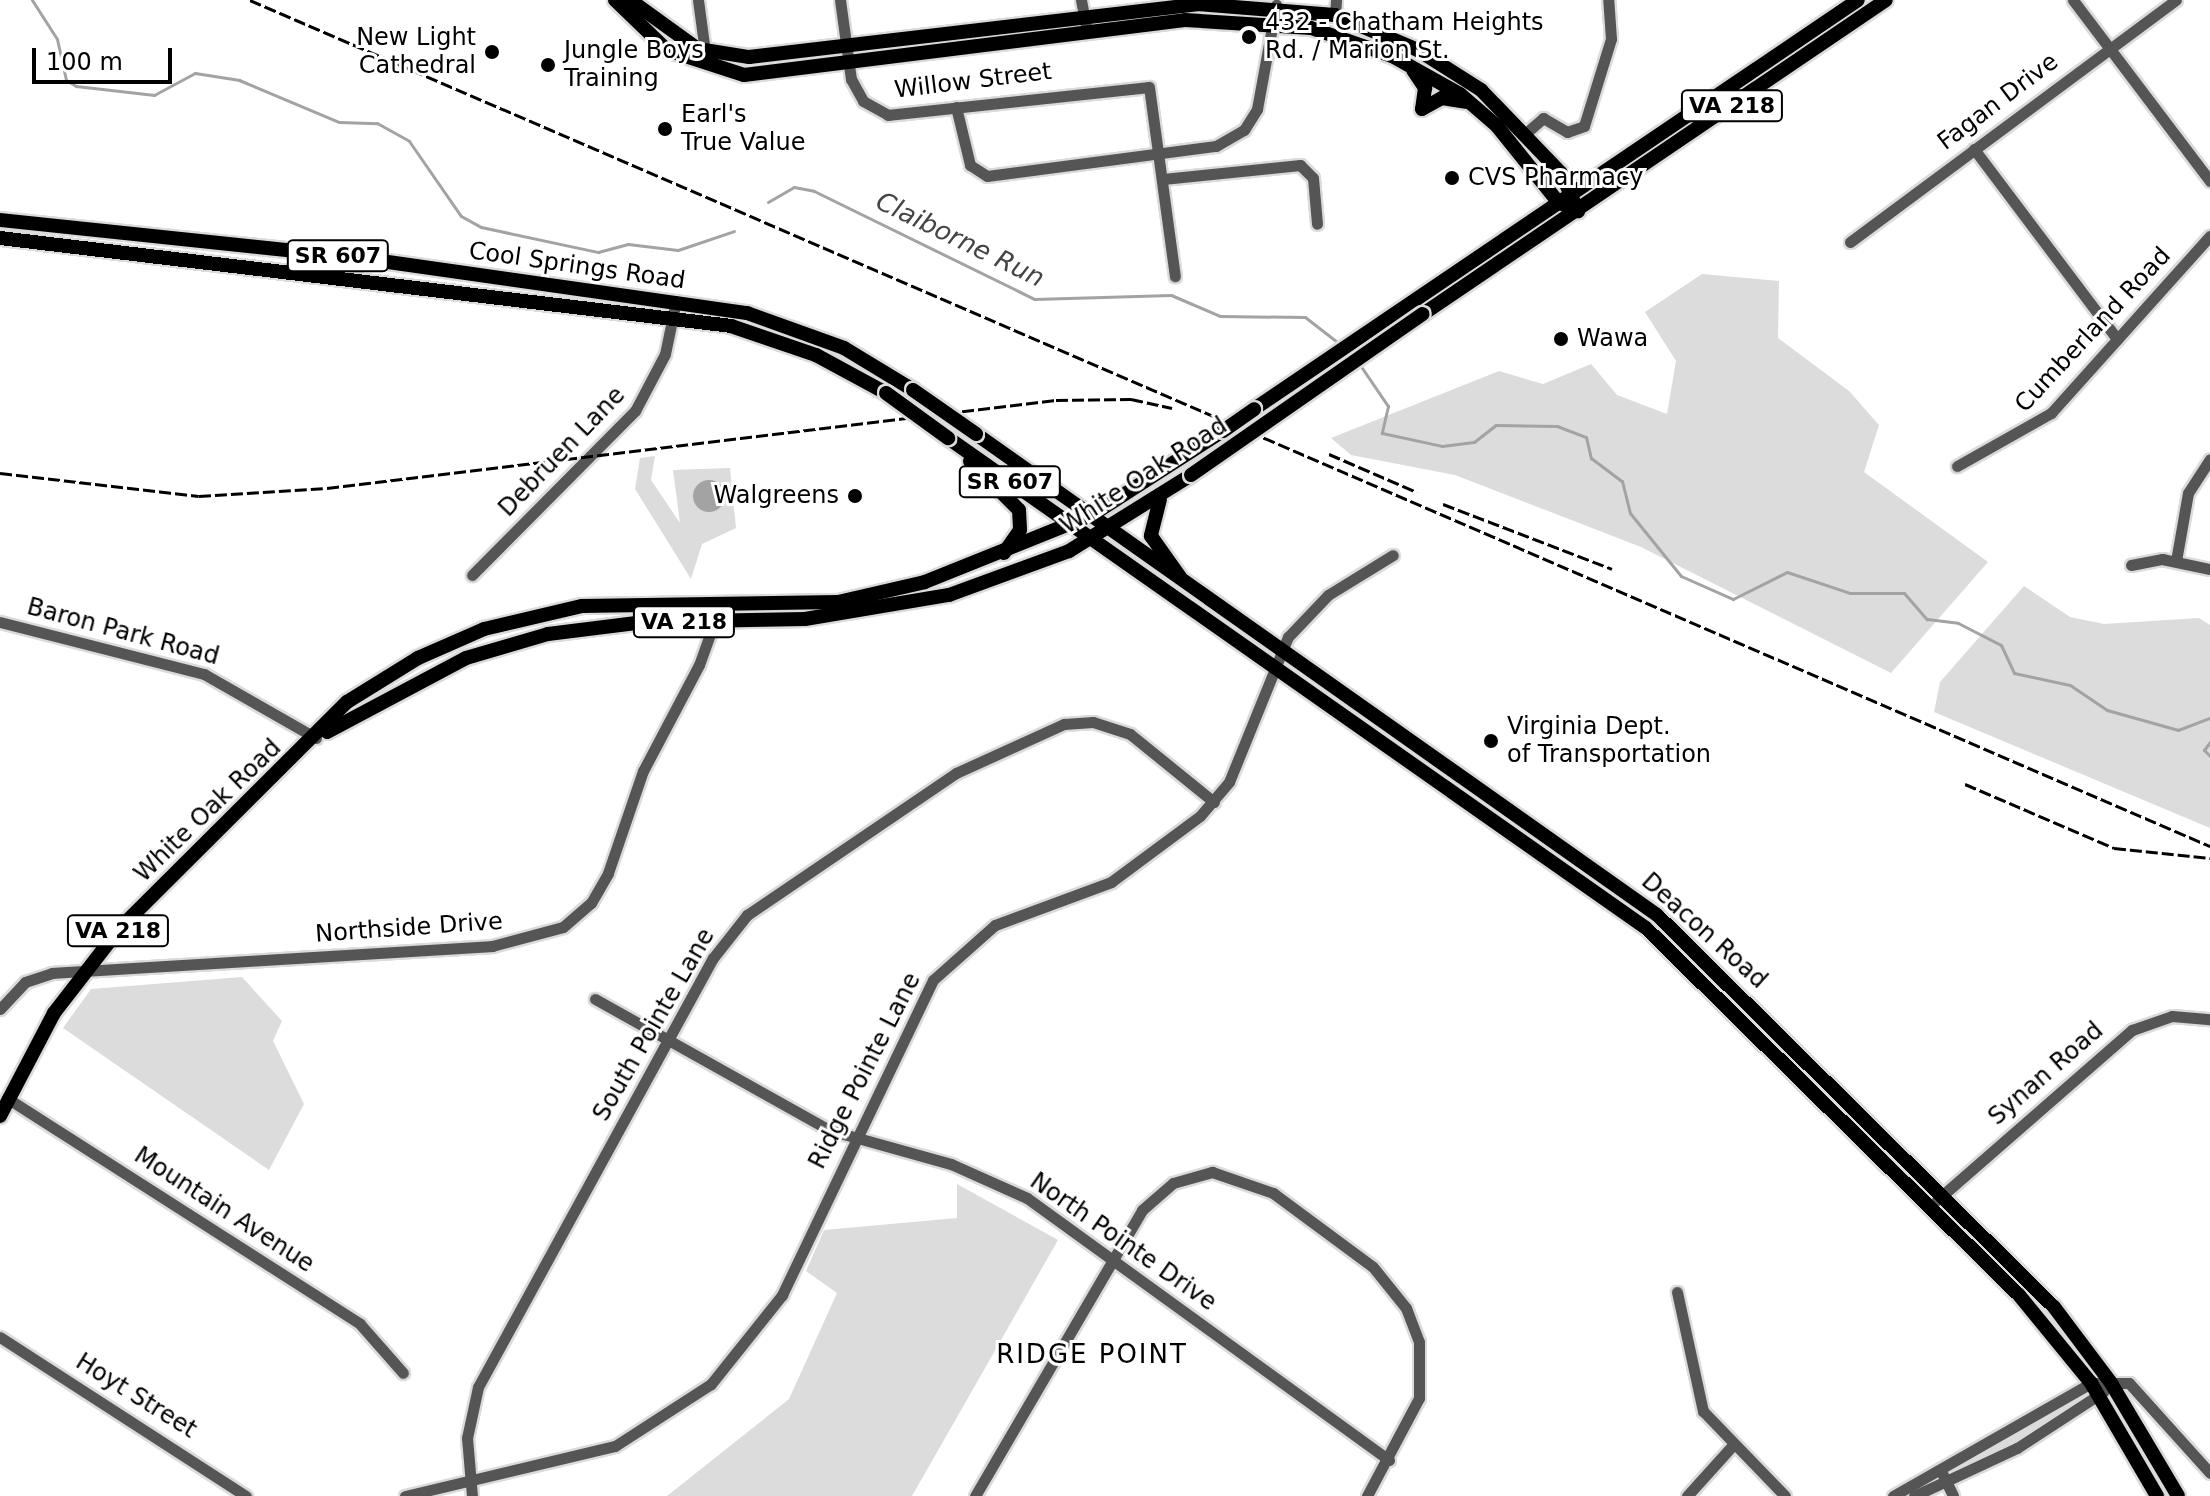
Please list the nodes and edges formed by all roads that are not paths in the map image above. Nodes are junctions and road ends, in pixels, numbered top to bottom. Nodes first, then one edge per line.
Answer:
1 (615, 0) edge
2 (630, 0) edge
3 (698, 0) edge
4 (840, 0) edge
5 (1608, 0) edge
6 (1858, 0) edge
7 (1886, 0) edge
8 (2073, 0) edge
9 (2176, 0) edge
10 (1276, 5) junction
11 (1082, 6) edge
12 (1336, 7) edge
13 (1274, 23) junction
14 (1087, 29) junction
15 (846, 46) junction
16 (2109, 48) junction
17 (705, 52) junction
18 (849, 63) junction
19 (1407, 63) junction
20 (1474, 104) junction
21 (956, 107) junction
22 (1526, 133) junction
23 (1974, 149) junction
24 (1161, 154) junction
25 (1163, 179) junction
26 (2210, 181) edge
27 (1572, 192) junction
28 (1558, 202) junction
29 (1578, 211) junction
30 (0, 220) edge
31 (1317, 224) dead end
32 (2210, 236) edge
33 (0, 238) edge
34 (1850, 242) dead end
35 (229, 244) junction
36 (226, 262) junction
37 (437, 269) junction
38 (1175, 276) dead end
39 (434, 286) junction
40 (676, 301) junction
41 (673, 318) junction
42 (2117, 339) junction
43 (951, 440) junction
44 (2210, 459) edge
45 (1957, 466) dead end
46 (1162, 495) junction
47 (1092, 515) junction
48 (1072, 525) junction
49 (1110, 529) junction
50 (1090, 539) junction
51 (1393, 555) dead end
52 (996, 560) junction
53 (2176, 561) junction
54 (2131, 565) dead end
55 (2210, 569) edge
56 (472, 575) dead end
57 (1181, 579) junction
58 (709, 605) junction
59 (0, 622) edge
60 (714, 623) junction
61 (1282, 650) junction
62 (1274, 665) junction
63 (316, 738) junction
64 (1214, 802) junction
65 (86, 969) junction
66 (595, 999) dead end
67 (0, 1009) edge
68 (2210, 1019) edge
69 (666, 1042) junction
70 (7, 1098) junction
71 (0, 1116) edge
72 (853, 1140) junction
73 (1943, 1193) junction
74 (1931, 1207) junction
75 (1112, 1258) junction
76 (1677, 1292) dead end
77 (0, 1337) edge
78 (403, 1373) dead end
79 (2111, 1383) junction
80 (2095, 1390) junction
81 (1732, 1446) junction
82 (1389, 1460) junction
83 (2210, 1473) edge
84 (1942, 1474) junction
85 (470, 1483) junction
86 (246, 1496) edge
87 (405, 1496) edge
88 (472, 1496) edge
89 (975, 1496) edge
90 (1367, 1496) edge
91 (1687, 1496) edge
92 (1785, 1496) edge
93 (1893, 1496) edge
94 (1914, 1496) edge
95 (1953, 1496) edge
96 (2157, 1496) edge
97 (2178, 1496) edge

1 - 18 main road
2 - 17 main road
3 - 17 street
4 - 15 street, Willow Street
5 - 22 street
6 - 27 main road, VA 218
7 - 29 main road, VA 218
8 - 16 street
9 - 16 street, Fagan Drive
10 - 11 main road
10 - 12 main road
10 - 13 street
11 - 14 street
11 - 15 main road
12 - 22 main road
13 - 14 main road
13 - 19 main road
13 - 24 street
14 - 18 main road
15 - 17 main road
15 - 18 street, Willow Street
16 - 23 street, Fagan Drive
16 - 26 street
18 - 21 street, Willow Street
19 - 20 main road
19 - 20 main road
20 - 28 main road
21 - 24 street
21 - 24 street, Willow Street
22 - 27 main road
23 - 34 street, Fagan Drive
23 - 42 street
24 - 25 street
25 - 31 street
25 - 38 street
27 - 28 main road, VA 218
27 - 29 main road
28 - 29 main road
28 - 47 main road, White Oak Road / VA 218, bridge
29 - 46 main road, White Oak Road / VA 218, bridge
30 - 35 main road, Cool Springs Road / SR 607
32 - 42 street, Cumberland Road
33 - 36 main road, Cool Springs Road / SR 607
35 - 36 main road
35 - 37 main road, Cool Springs Road / SR 607
36 - 39 main road, Cool Springs Road / SR 607
37 - 39 main road
37 - 40 main road, Cool Springs Road / SR 607
39 - 41 main road, Cool Springs Road / SR 607
40 - 41 street, Debruen Lane
40 - 47 main road, Cool Springs Road / SR 607, bridge
41 - 43 main road, Cool Springs Road / SR 607, bridge
41 - 56 street, Debruen Lane
42 - 45 street, Cumberland Road
43 - 48 main road, Cool Springs Road / SR 607
43 - 52 main road
44 - 53 street
46 - 49 main road, White Oak Road / VA 218
46 - 57 main road
47 - 48 main road, White Oak Road / VA 218
47 - 49 main road, Deacon Road / SR 607
48 - 50 main road, Deacon Road / SR 607
48 - 52 main road, White Oak Road / VA 218
49 - 50 main road, White Oak Road / VA 218
49 - 57 main road, Deacon Road / SR 607
50 - 60 main road, White Oak Road / VA 218
50 - 62 main road, Deacon Road / SR 607
51 - 61 street, Ridge Pointe Lane
52 - 58 main road, White Oak Road / VA 218
53 - 54 street
53 - 55 street
57 - 61 main road, Deacon Road / SR 607
58 - 60 street
58 - 63 main road, White Oak Road / VA 218
59 - 63 street, Baron Park Road
60 - 63 main road, White Oak Road / VA 218
60 - 65 street, Northside Drive
61 - 62 street, Ridge Pointe Lane
61 - 73 main road, Deacon Road / SR 607
62 - 64 street, Ridge Pointe Lane
62 - 74 main road, Deacon Road / SR 607
63 - 65 main road, White Oak Road / VA 218
64 - 69 street, South Pointe Lane
64 - 72 street, Ridge Pointe Lane
65 - 67 street, Northside Drive
65 - 70 main road, White Oak Road / VA 218
66 - 69 street, North Pointe Drive
68 - 73 street, Synan Road
69 - 72 street, North Pointe Drive
69 - 85 street, South Pointe Lane
70 - 71 main road, White Oak Road / VA 218
70 - 78 street, Mountain Avenue
72 - 75 street, North Pointe Drive
72 - 85 street, Ridge Pointe Lane
73 - 74 street, Synan Road
73 - 79 main road, Deacon Road / SR 607
74 - 80 main road, Deacon Road / SR 607
75 - 82 street, North Pointe Drive
75 - 82 street
75 - 89 street
76 - 81 street
77 - 86 street, Hoyt Street
79 - 80 street
79 - 83 street
79 - 97 main road, Deacon Road / SR 607
80 - 84 street
80 - 96 main road, Deacon Road / SR 607
81 - 91 street
81 - 92 street
82 - 90 street
84 - 93 street
84 - 94 street
84 - 95 street
85 - 87 street, Ridge Pointe Lane
85 - 88 street, South Pointe Lane

